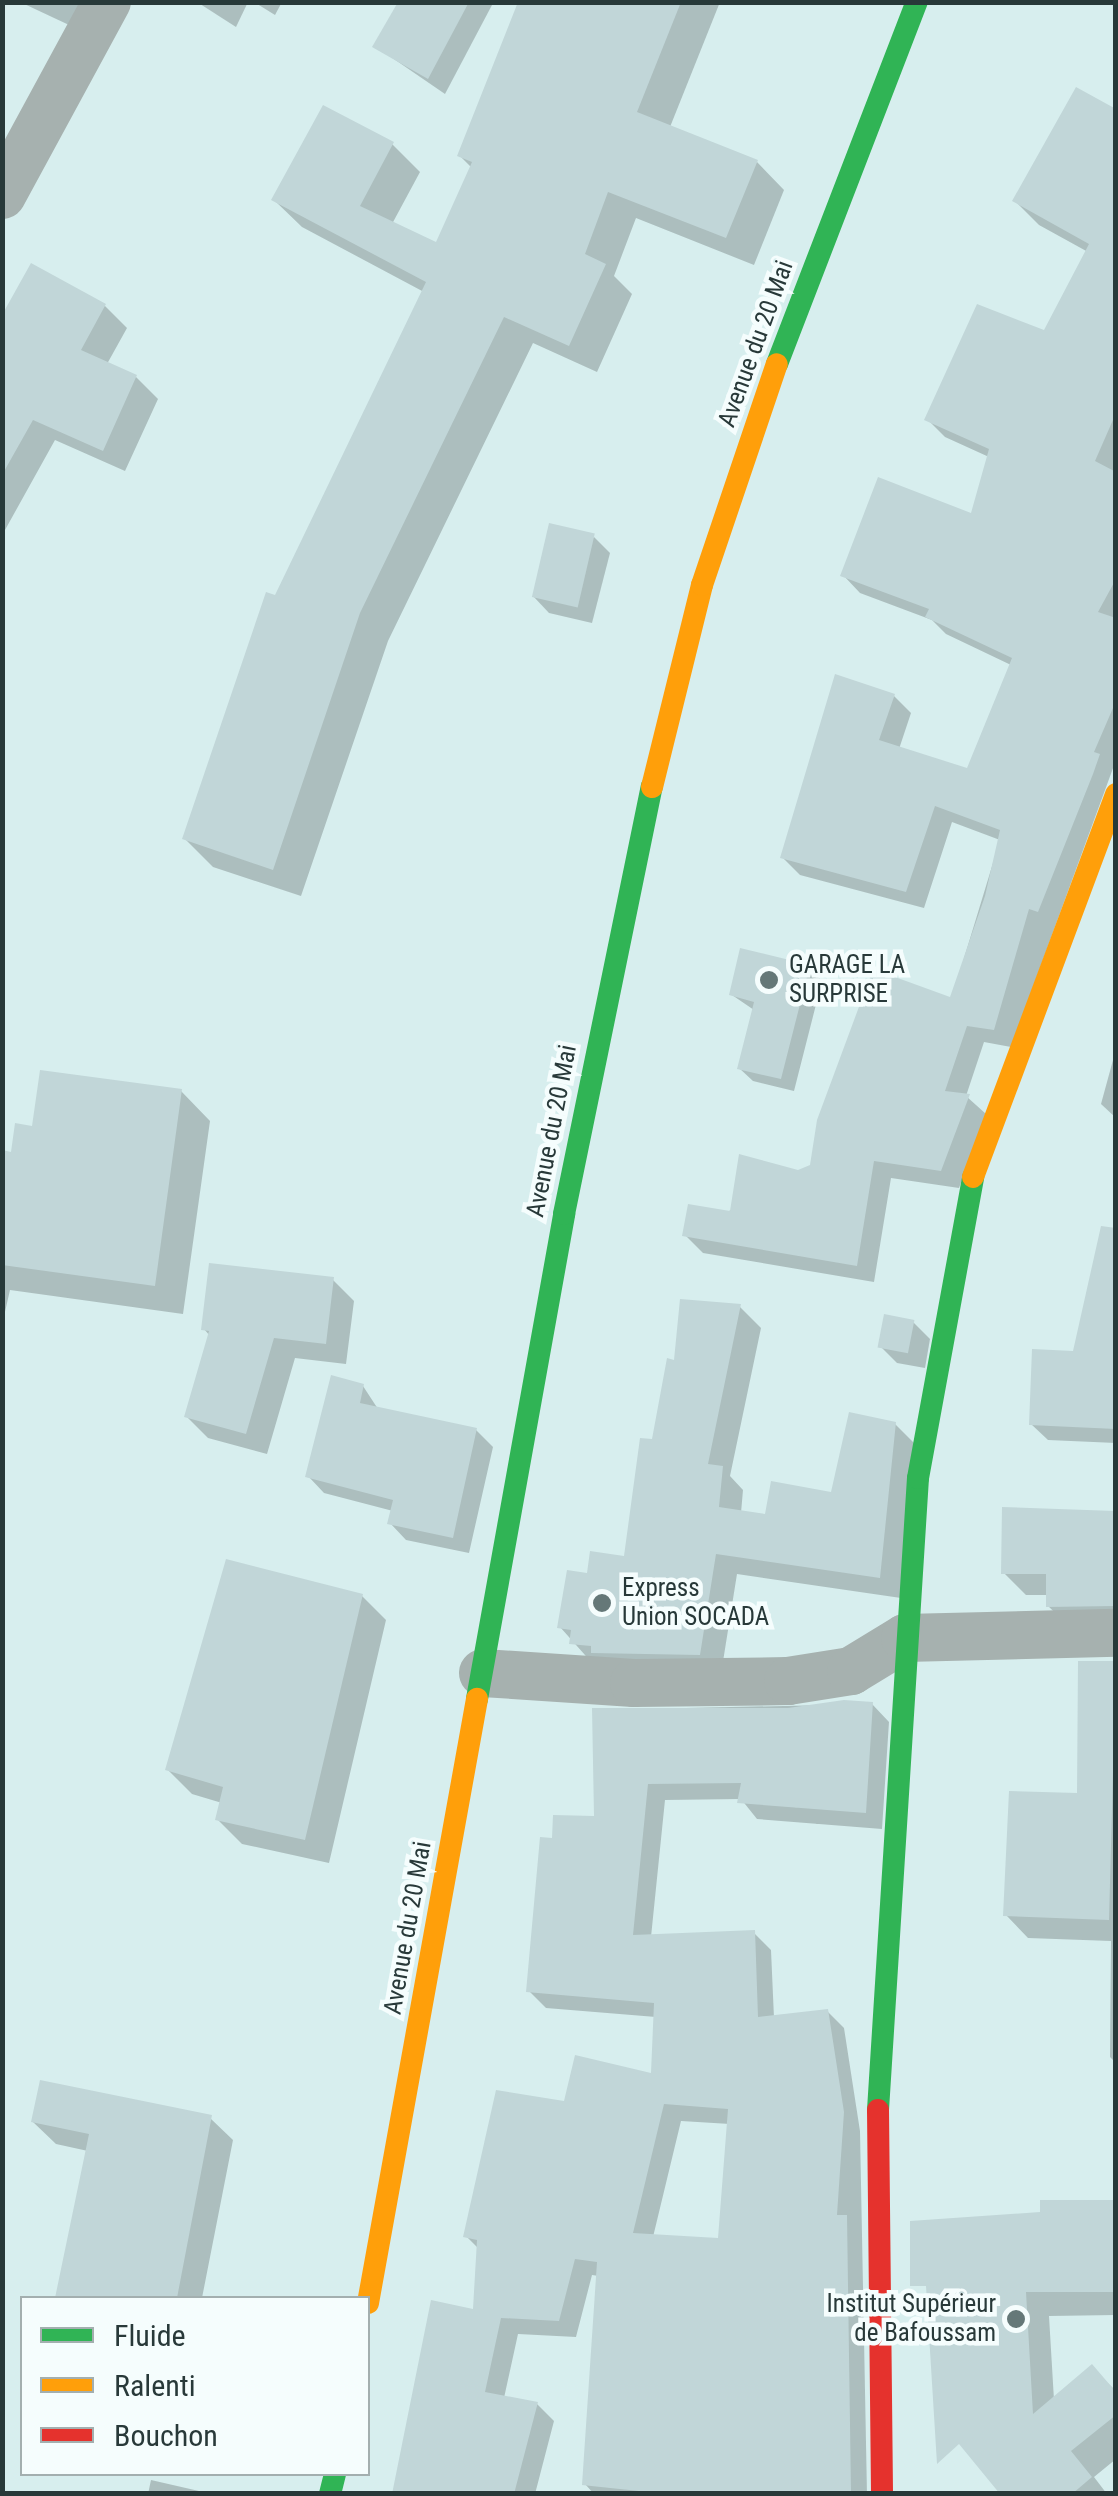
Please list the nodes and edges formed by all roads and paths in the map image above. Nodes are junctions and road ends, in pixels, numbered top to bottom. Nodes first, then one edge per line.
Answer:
1 (107, 2) edge
2 (917, 2) edge
3 (2, 195) edge
4 (1116, 794) edge
5 (1116, 1633) edge
6 (904, 1638) junction
7 (483, 1673) junction
8 (369, 2296) edge
9 (882, 2494) edge

1 - 3 street
2 - 7 main road, Avenue du 20 Mai
4 - 6 main road
5 - 6 street
6 - 7 street
6 - 9 main road
7 - 8 main road, Avenue du 20 Mai

